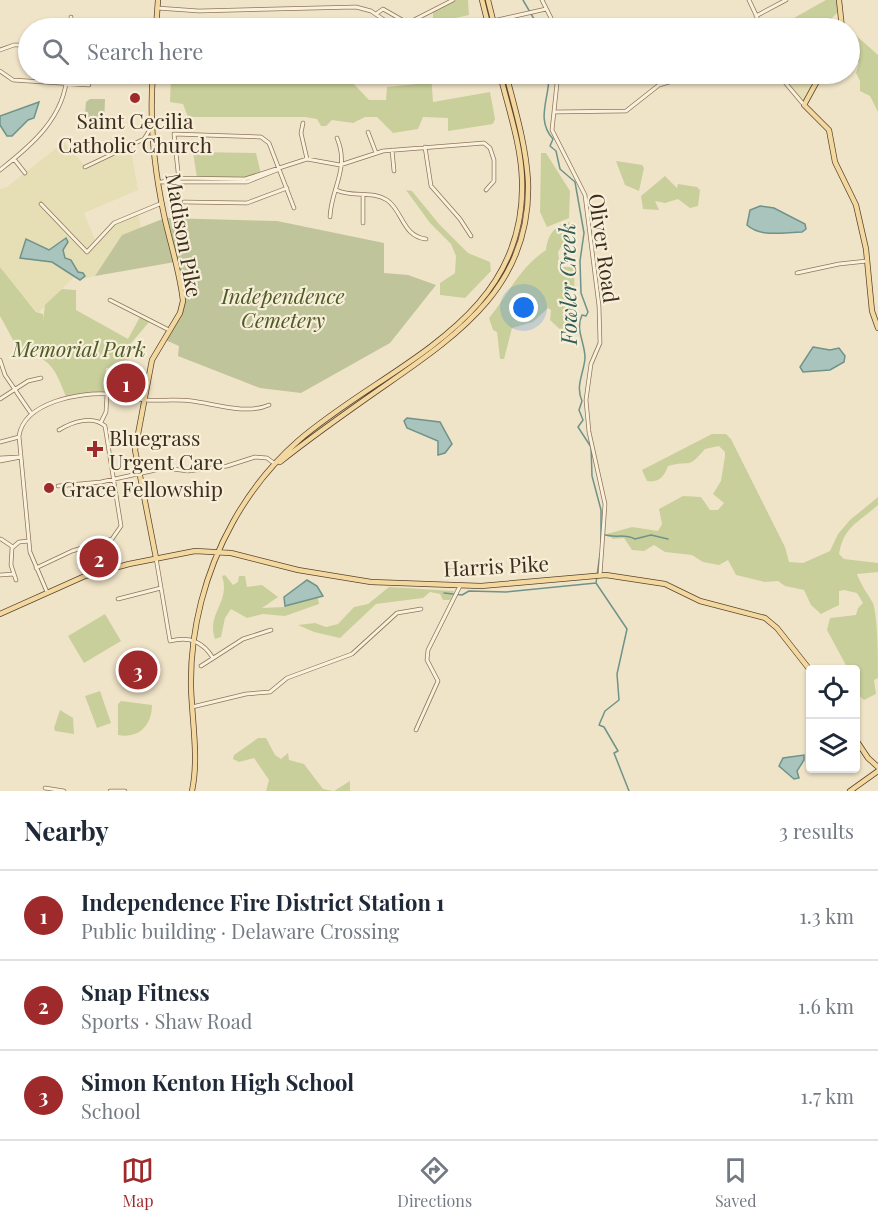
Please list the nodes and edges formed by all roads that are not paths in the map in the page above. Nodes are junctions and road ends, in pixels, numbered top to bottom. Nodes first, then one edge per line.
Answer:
1 (158, 0) edge
2 (453, 0) edge
3 (482, 0) edge
4 (488, 0) edge
5 (542, 0) edge
6 (748, 0) edge
7 (786, 0) edge
8 (839, 0) edge
9 (157, 8) junction
10 (546, 9) junction
11 (376, 14) junction
12 (756, 16) joint
13 (156, 18) edge
14 (382, 18) edge
15 (398, 18) edge
16 (419, 18) edge
17 (488, 18) edge
18 (490, 18) edge
19 (510, 18) edge
20 (551, 18) edge
21 (841, 18) edge
22 (18, 45) edge
23 (0, 50) edge
24 (0, 71) edge
25 (18, 80) edge
26 (67, 84) joint
27 (153, 84) edge
28 (502, 84) edge
29 (508, 84) edge
30 (557, 84) edge
31 (665, 84) edge
32 (786, 84) edge
33 (816, 84) edge
34 (89, 85) dead end
35 (804, 105) junction
36 (554, 112) junction
37 (303, 123) dead end
38 (151, 128) junction
39 (368, 132) dead end
40 (337, 138) dead end
41 (425, 147) junction
42 (392, 150) junction
43 (376, 153) junction
44 (14, 159) junction
45 (307, 159) junction
46 (340, 165) junction
47 (86, 167) dead end
48 (0, 170) edge
49 (278, 170) junction
50 (394, 171) dead end
51 (25, 173) dead end
52 (179, 179) junction
53 (160, 182) junction
54 (286, 188) junction
55 (486, 189) dead end
56 (336, 190) junction
57 (363, 195) junction
58 (184, 202) dead end
59 (162, 203) junction
60 (41, 204) dead end
61 (294, 208) dead end
62 (330, 217) dead end
63 (363, 223) dead end
64 (471, 236) dead end
65 (426, 239) dead end
66 (867, 261) junction
67 (797, 273) dead end
68 (110, 300) dead end
69 (878, 328) edge
70 (169, 330) junction
71 (0, 360) edge
72 (41, 378) dead end
73 (16, 391) junction
74 (107, 394) junction
75 (0, 399) edge
76 (145, 400) junction
77 (269, 405) dead end
78 (31, 412) junction
79 (101, 422) junction
80 (59, 430) dead end
81 (19, 437) junction
82 (0, 442) edge
83 (21, 457) junction
84 (0, 459) edge
85 (276, 465) junction
86 (138, 474) junction
87 (112, 480) junction
88 (58, 486) dead end
89 (1, 539) edge
90 (29, 541) junction
91 (13, 547) junction
92 (219, 551) junction
93 (156, 558) junction
94 (36, 568) junction
95 (14, 574) junction
96 (600, 574) junction
97 (0, 575) edge
98 (16, 580) dead end
99 (460, 586) junction
100 (161, 588) junction
101 (47, 594) junction
102 (118, 599) dead end
103 (421, 609) dead end
104 (0, 614) edge
105 (271, 630) dead end
106 (193, 641) junction
107 (213, 658) junction
108 (806, 665) edge
109 (201, 666) dead end
110 (192, 707) junction
111 (416, 730) dead end
112 (860, 747) edge
113 (878, 769) edge
114 (45, 788) dead end
115 (64, 791) edge
116 (110, 791) edge
117 (125, 791) edge
118 (192, 791) edge
119 (850, 791) edge

1 - 9 main road
2 - 16 street
3 - 17 main road
4 - 18 main road
5 - 10 street
6 - 12 street
7 - 12 street
8 - 21 main road
9 - 11 street
9 - 13 main road
10 - 19 street
10 - 20 street
11 - 14 street
11 - 15 street
22 - 23 street
24 - 25 street
26 - 34 street
26 - 44 street
27 - 38 main road, Madison Pike
28 - 85 main road
29 - 85 main road
30 - 36 street, Oliver Road
31 - 36 street
32 - 35 street
33 - 35 main road
35 - 66 main road
36 - 96 street, Oliver Road
37 - 45 street
38 - 47 street
38 - 53 main road, Madison Pike
39 - 43 street
40 - 46 street
41 - 42 street
41 - 55 street
41 - 64 street
42 - 43 street
42 - 50 street
43 - 46 street
44 - 48 street
44 - 51 street
45 - 46 street
45 - 49 street
46 - 56 street
49 - 52 street
49 - 52 street
49 - 54 street
52 - 53 street
53 - 59 main road, Madison Pike
54 - 58 street
54 - 61 street
56 - 57 street
56 - 62 street
57 - 63 street
57 - 65 street
59 - 60 street
59 - 70 main road, Madison Pike
66 - 67 street
66 - 69 main road
68 - 70 street
70 - 76 main road, Madison Pike
71 - 73 street
72 - 73 street
73 - 75 street
73 - 78 street
74 - 76 street
74 - 78 street
74 - 79 street
76 - 77 street
76 - 86 main road, Madison Pike
78 - 81 street
79 - 80 street
79 - 87 street
81 - 82 street
81 - 83 street
83 - 84 street
83 - 90 street
85 - 86 street
85 - 92 main road
86 - 87 street
86 - 93 main road, Madison Pike
87 - 88 street
87 - 94 street
89 - 91 street
90 - 91 street
90 - 94 street
91 - 95 street
92 - 93 main road, Harris Pike
92 - 99 main road, Harris Pike
92 - 106 main road
93 - 100 street, Madison Pike
93 - 101 main road, Harris Pike
94 - 101 street
95 - 97 street
95 - 98 street
96 - 99 main road, Harris Pike
96 - 108 main road, Harris Pike
99 - 111 street
100 - 102 street
100 - 106 street, Madison Pike
101 - 104 main road, Harris Pike
103 - 110 street
105 - 107 street
106 - 107 street
106 - 110 main road
107 - 109 street
110 - 118 main road
112 - 113 main road
113 - 119 main road
114 - 115 street
116 - 117 street

